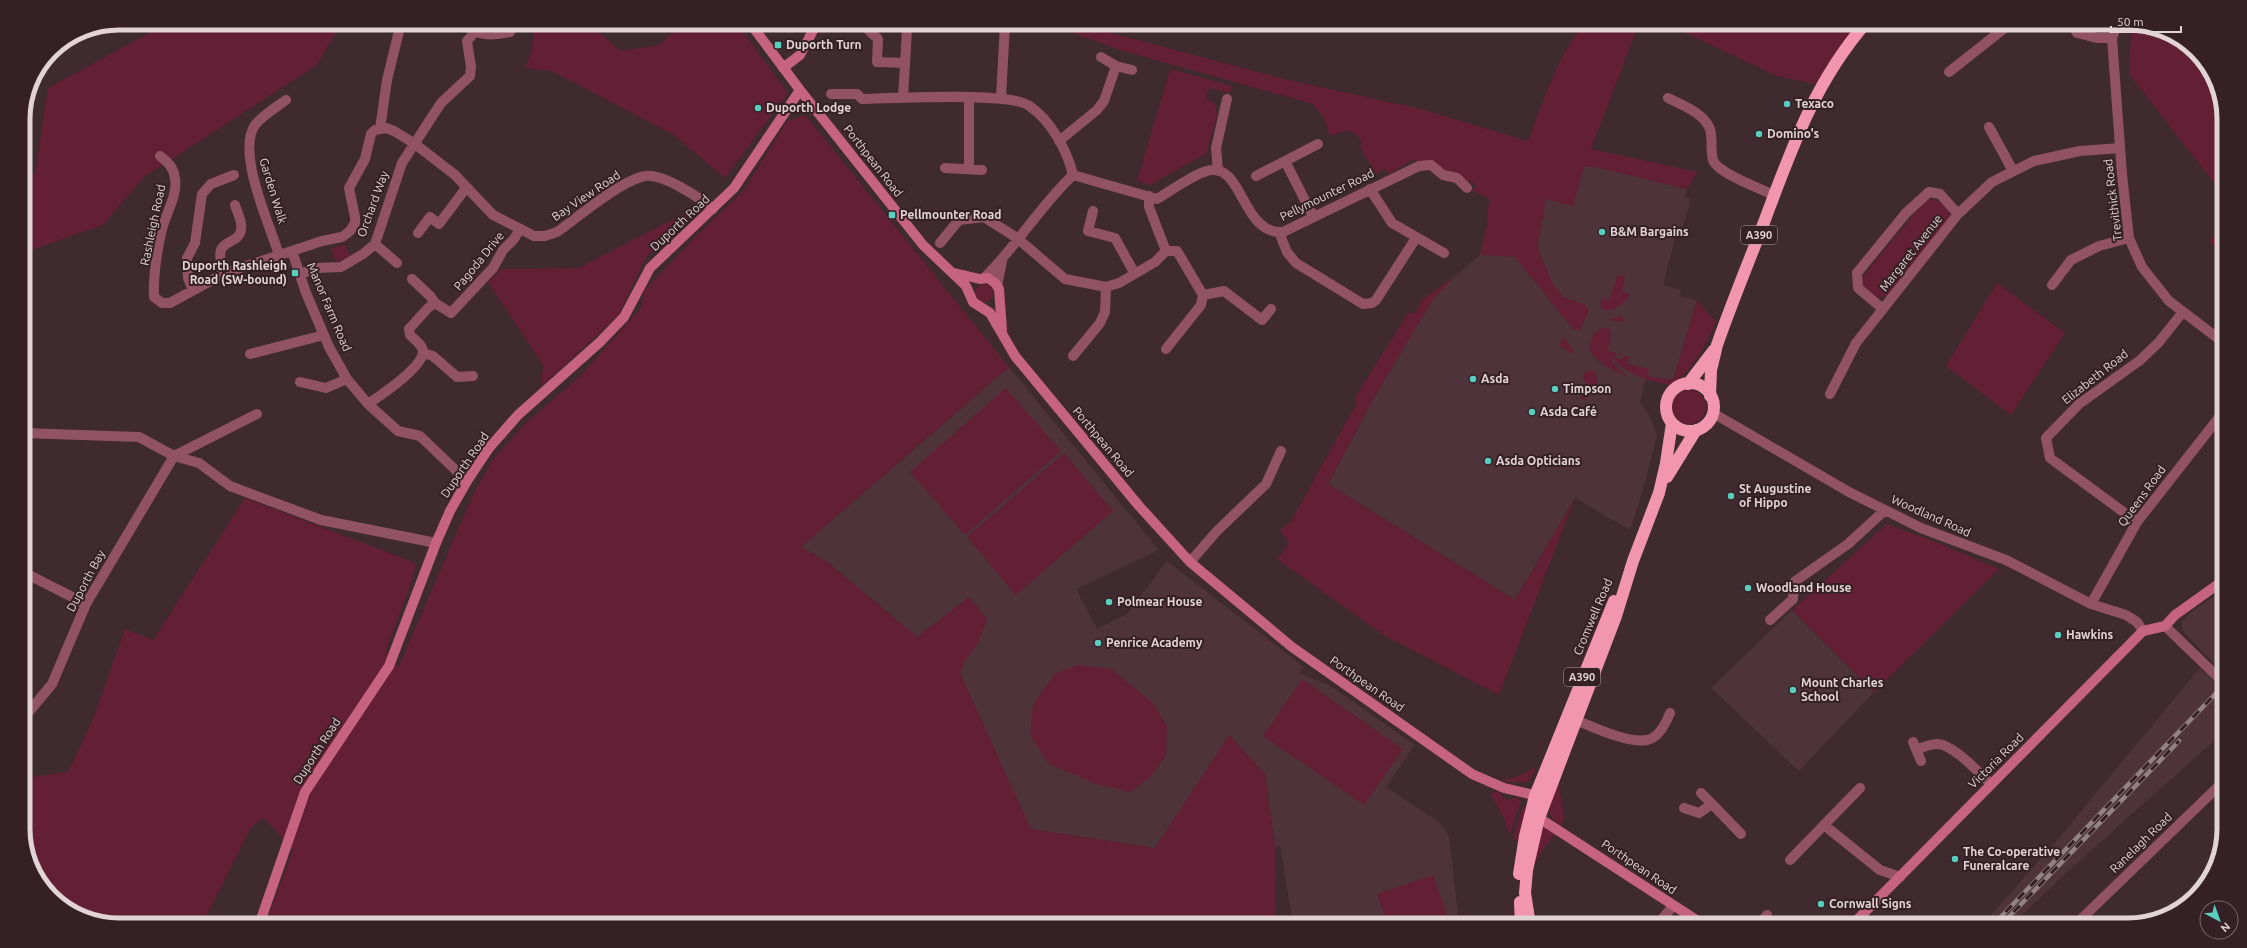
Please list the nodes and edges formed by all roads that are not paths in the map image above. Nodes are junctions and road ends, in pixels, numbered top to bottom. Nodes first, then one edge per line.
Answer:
1 (399, 30) edge
2 (470, 30) edge
3 (755, 30) edge
4 (813, 30) edge
5 (868, 30) edge
6 (907, 30) dead end
7 (1005, 30) edge
8 (1861, 30) edge
9 (2002, 30) edge
10 (2075, 30) edge
11 (2115, 30) edge
12 (510, 32) dead end
13 (474, 33) junction
14 (2112, 38) junction
15 (1101, 57) dead end
16 (905, 63) junction
17 (1116, 66) junction
18 (783, 68) junction
19 (1132, 70) dead end
20 (1949, 72) dead end
21 (800, 90) junction
22 (831, 94) dead end
23 (903, 98) junction
24 (969, 98) junction
25 (1001, 98) junction
26 (1668, 98) dead end
27 (1227, 99) dead end
28 (286, 100) dead end
29 (1989, 127) dead end
30 (380, 129) junction
31 (1059, 141) junction
32 (415, 144) junction
33 (1318, 144) dead end
34 (2120, 148) junction
35 (160, 156) dead end
36 (1284, 161) junction
37 (945, 168) dead end
38 (969, 168) junction
39 (982, 170) dead end
40 (1218, 170) junction
41 (2013, 171) junction
42 (234, 174) dead end
43 (1074, 175) junction
44 (1256, 176) dead end
45 (466, 188) junction
46 (1467, 188) dead end
47 (1370, 189) junction
48 (1774, 195) junction
49 (1149, 196) junction
50 (235, 205) dead end
51 (713, 210) junction
52 (1093, 211) dead end
53 (1958, 214) junction
54 (1313, 216) junction
55 (520, 229) junction
56 (1279, 232) junction
57 (418, 233) dead end
58 (1017, 238) junction
59 (1416, 238) junction
60 (2129, 238) junction
61 (940, 243) dead end
62 (375, 244) junction
63 (292, 251) junction
64 (1166, 251) junction
65 (1444, 253) dead end
66 (279, 255) junction
67 (1002, 259) junction
68 (397, 263) dead end
69 (952, 272) junction
70 (224, 273) junction
71 (300, 274) junction
72 (1135, 274) junction
73 (982, 278) junction
74 (412, 279) dead end
75 (2052, 285) dead end
76 (1106, 287) junction
77 (193, 290) junction
78 (998, 290) junction
79 (1203, 295) junction
80 (970, 296) junction
81 (435, 303) junction
82 (980, 307) junction
83 (1271, 309) dead end
84 (1883, 309) junction
85 (2182, 313) junction
86 (1003, 334) junction
87 (324, 335) junction
88 (2217, 338) edge
89 (1718, 345) junction
90 (1166, 349) dead end
91 (423, 353) junction
92 (250, 354) dead end
93 (1073, 356) dead end
94 (473, 376) dead end
95 (347, 379) junction
96 (300, 382) dead end
97 (1688, 384) junction
98 (1830, 394) dead end
99 (1710, 396) junction
100 (368, 404) junction
101 (1713, 413) junction
102 (258, 414) dead end
103 (2217, 420) edge
104 (1672, 423) junction
105 (1696, 430) junction
106 (30, 433) edge
107 (1281, 451) dead end
108 (174, 456) junction
109 (467, 481) junction
110 (1659, 493) junction
111 (1885, 510) junction
112 (2136, 522) junction
113 (436, 543) junction
114 (1633, 561) junction
115 (1190, 562) junction
116 (30, 576) edge
117 (2217, 585) edge
118 (86, 604) junction
119 (2091, 604) junction
120 (1770, 620) dead end
121 (2165, 626) junction
122 (2142, 631) junction
123 (2217, 676) edge
124 (30, 711) edge
125 (1670, 714) dead end
126 (1576, 720) junction
127 (1921, 761) dead end
128 (1991, 784) junction
129 (1860, 788) dead end
130 (2217, 788) edge
131 (1701, 793) dead end
132 (1540, 797) junction
133 (1712, 804) junction
134 (1684, 808) dead end
135 (1539, 818) junction
136 (1824, 825) junction
137 (1741, 834) dead end
138 (1790, 860) dead end
139 (1900, 877) junction
140 (1673, 906) junction
141 (1767, 915) dead end
142 (261, 918) edge
143 (1521, 918) edge
144 (1529, 918) edge
145 (1663, 918) edge
146 (1693, 918) edge
147 (1764, 918) edge
148 (1859, 918) edge
149 (2082, 918) edge

1 - 30 street
2 - 13 street
3 - 18 street, Porthpean Road
4 - 18 street
5 - 16 street
6 - 16 street
7 - 25 street
8 - 48 highway, A390
9 - 20 street
10 - 14 street
11 - 14 street
12 - 13 street
13 - 32 street, Orchard Way
14 - 34 street, Trevithick Road
15 - 17 street
16 - 23 street
17 - 19 street
17 - 31 street
18 - 21 street, Porthpean Road
21 - 51 street, Duporth Road
21 - 69 street, Porthpean Road
22 - 23 street
23 - 24 street
24 - 25 street
24 - 38 street
25 - 31 street
26 - 48 street
27 - 40 street
28 - 66 street, Garden Walk
29 - 41 street
30 - 32 street, Bay View Road
30 - 63 street, Rashleigh Road
31 - 43 street
32 - 45 street, Bay View Road
32 - 62 street, Orchard Way
33 - 36 street
34 - 41 street, Margaret Avenue
34 - 60 street, Trevithick Road
35 - 77 street, Rashleigh Road
36 - 44 street
36 - 54 street
37 - 38 street
38 - 39 street
40 - 49 street
40 - 56 street, Pellymounter Road
41 - 53 street, Margaret Avenue
42 - 77 street
43 - 49 street
43 - 58 street
45 - 55 street, Bay View Road
45 - 57 street
46 - 47 street, Pellymounter Road
47 - 54 street, Pellymounter Road
47 - 59 street
48 - 89 highway, A390
49 - 64 street
50 - 70 street
51 - 55 street, Bay View Road
51 - 109 street, Duporth Road
52 - 72 street
53 - 84 street, Margaret Avenue
53 - 84 street, Margaret Avenue
54 - 56 street, Pellymounter Road
55 - 81 street, Pagoda Drive
56 - 59 street
58 - 61 street
58 - 67 street
58 - 76 street
59 - 65 street
60 - 75 street
60 - 85 street, Trevithick Road
62 - 68 street
62 - 71 street, Orchard Way
63 - 66 street, Rashleigh Road
63 - 71 street, Manor Farm Road
64 - 72 street
64 - 79 street
66 - 70 street, Rashleigh Road
67 - 73 street
67 - 78 street
69 - 73 street, Porthpean Road
69 - 80 street, Porthpean Road
70 - 77 street, Rashleigh Road
71 - 87 street, Manor Farm Road
72 - 76 street
73 - 78 street, Porthpean Road
73 - 80 street
74 - 81 street
76 - 93 street
78 - 82 street
78 - 86 street, Porthpean Road
79 - 83 street
79 - 90 street
80 - 82 street, Porthpean Road
81 - 91 street
82 - 86 street, Porthpean Road
84 - 98 street, Margaret Avenue
85 - 88 street, Trevithick Road
85 - 112 street, Elizabeth Road
86 - 115 street, Porthpean Road
87 - 92 street
87 - 95 street, Manor Farm Road
89 - 97 highway, A390
89 - 99 highway, A390
91 - 94 street
91 - 100 street
95 - 96 street
95 - 100 street, Manor Farm Road
97 - 99 highway
97 - 104 highway, A390
99 - 101 highway, A390
100 - 109 street, Manor Farm Road
101 - 105 highway, A390
101 - 111 street, Woodland Road
102 - 108 street
103 - 112 street, Queens Road
104 - 105 highway
104 - 110 highway, Cromwell Road / A390
105 - 110 highway, Cromwell Road / A390
106 - 108 street
107 - 115 street
108 - 113 street
108 - 118 street, Duporth Bay
109 - 113 street, Duporth Road
110 - 114 highway, Cromwell Road / A390
111 - 119 street, Woodland Road
111 - 120 street
112 - 119 street, Queens Road
113 - 142 street, Duporth Road
114 - 126 highway, Cromwell Road / A390
114 - 132 highway, Cromwell Road / A390
115 - 132 street, Porthpean Road
116 - 118 street
117 - 121 street
118 - 124 street, Duporth Bay
119 - 122 street, Woodland Road
121 - 122 street
121 - 123 street
122 - 128 street, Victoria Road
125 - 126 street
126 - 132 highway, Cromwell Road / A390
127 - 128 street
128 - 139 street, Victoria Road
129 - 136 street
130 - 149 street, Ranelagh Road
131 - 133 street
132 - 135 highway, A390
132 - 143 highway, A390
133 - 134 street
133 - 137 street
135 - 140 street, Porthpean Road
135 - 144 highway, A390
136 - 138 street
136 - 139 street
139 - 148 street, Victoria Road
140 - 145 street
140 - 146 street, Porthpean Road
141 - 147 street

